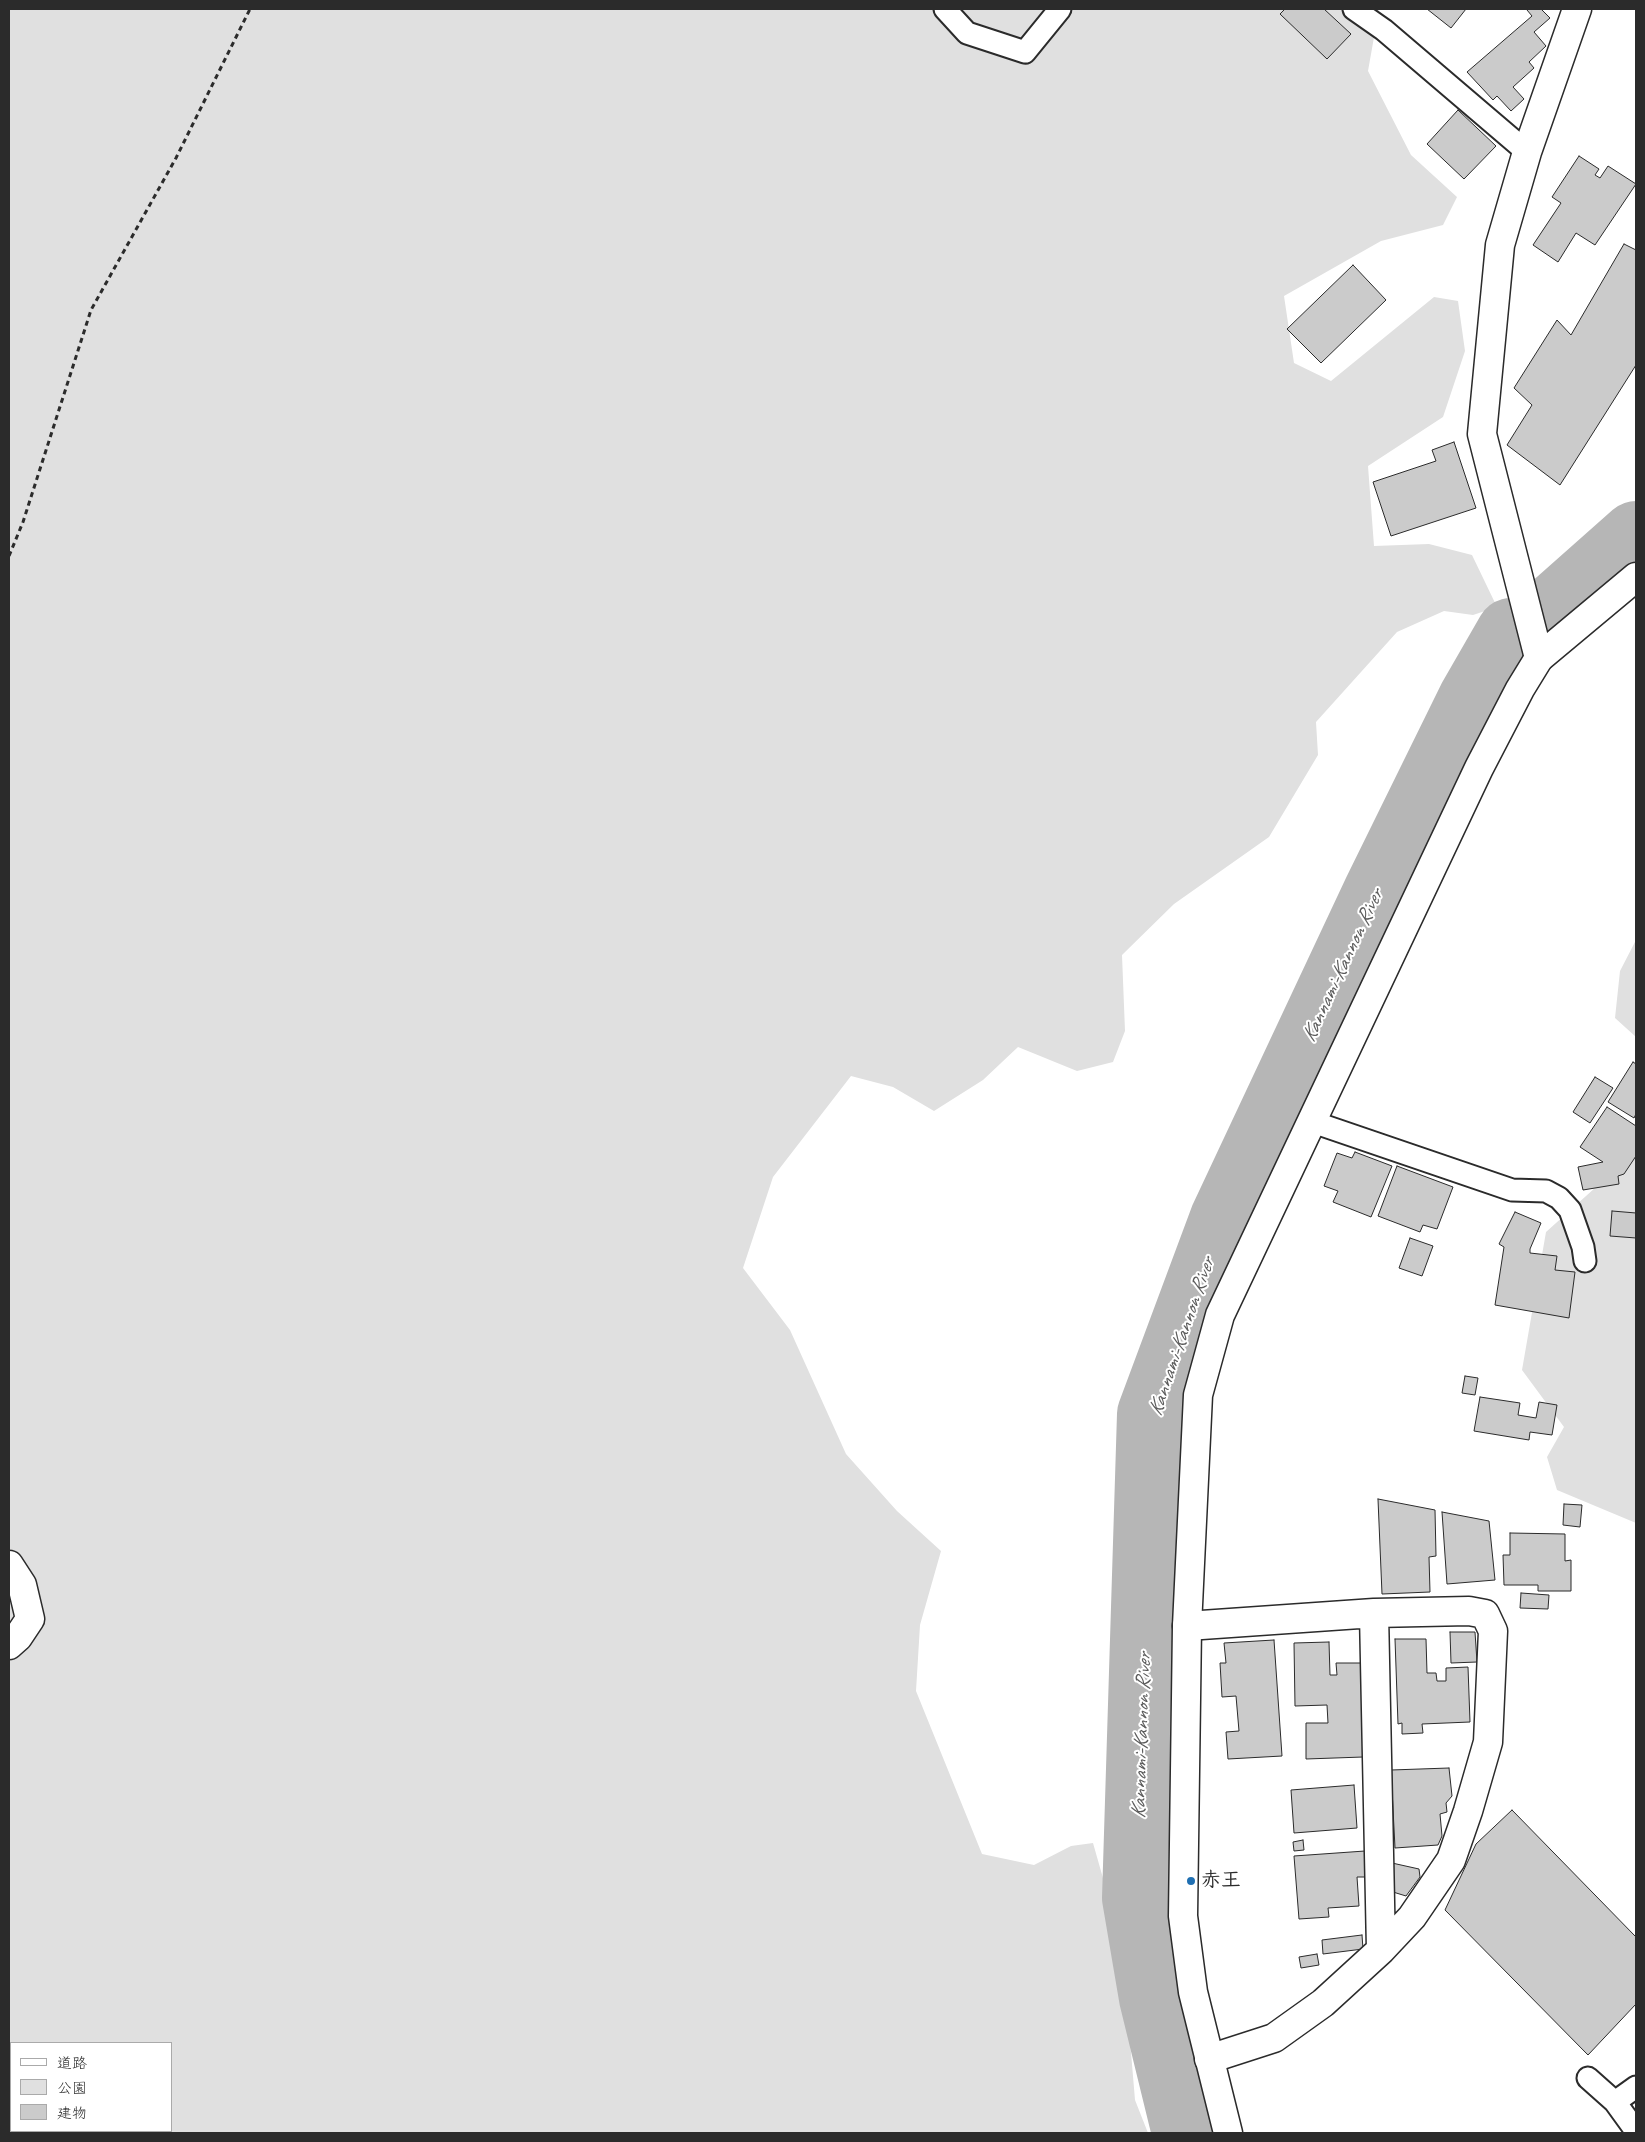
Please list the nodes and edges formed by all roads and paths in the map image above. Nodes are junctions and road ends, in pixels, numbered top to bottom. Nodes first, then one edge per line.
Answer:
1 (250, 9) edge
2 (946, 9) edge
3 (1060, 9) edge
4 (1354, 9) edge
5 (1577, 9) edge
6 (1527, 152) junction
7 (9, 556) edge
8 (1636, 577) edge
9 (1539, 658) junction
10 (1313, 1122) junction
11 (1585, 1261) dead end
12 (9, 1565) edge
13 (1374, 1613) junction
14 (1187, 1626) junction
15 (9, 1645) edge
16 (1381, 1950) junction
17 (1209, 2059) junction
18 (1588, 2078) dead end
19 (1636, 2087) edge
20 (1615, 2102) junction
21 (1636, 2131) edge
22 (1228, 2133) edge

1 - 7 path
2 - 3 lane
4 - 6 lane
5 - 6 street
6 - 9 street
8 - 9 street
9 - 10 street
10 - 11 lane
10 - 14 street
12 - 15 street
13 - 14 street
13 - 16 street
13 - 16 street
14 - 17 street
16 - 17 street
17 - 22 street
18 - 20 lane
19 - 20 lane
20 - 21 lane

